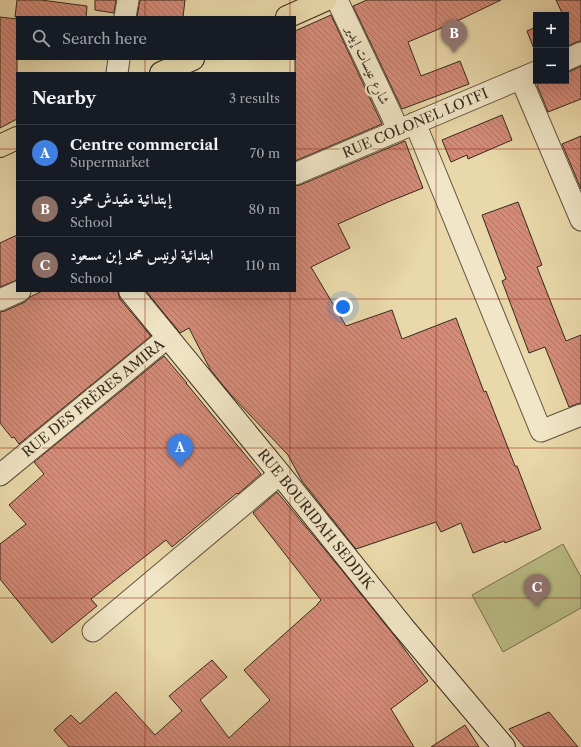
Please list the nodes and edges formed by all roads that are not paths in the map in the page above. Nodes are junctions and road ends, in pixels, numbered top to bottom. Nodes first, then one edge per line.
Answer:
1 (128, 0) edge
2 (325, 0) edge
3 (337, 0) edge
4 (126, 16) edge
5 (289, 16) edge
6 (581, 53) edge
7 (569, 59) edge
8 (119, 60) edge
9 (191, 60) edge
10 (117, 72) edge
11 (163, 72) edge
12 (528, 76) edge
13 (406, 127) junction
14 (296, 174) edge
15 (581, 220) edge
16 (18, 292) edge
17 (131, 292) edge
18 (0, 300) edge
19 (168, 337) junction
20 (581, 414) edge
21 (280, 474) junction
22 (0, 475) edge
23 (93, 631) dead end
24 (504, 747) edge

1 - 4 street
2 - 5 main road
3 - 13 street, شارع عيسات إيدير
6 - 7 street
8 - 10 street
9 - 11 main road
12 - 13 street, RUE COLONEL LOTFI
12 - 15 street
13 - 14 street, RUE COLONEL LOTFI
13 - 20 street, شارع عيسات إيدير
16 - 18 street
17 - 19 main road, RUE BOURIDAH SEDDIK
19 - 21 main road, RUE BOURIDAH SEDDIK
19 - 22 street, RUE DES FRÈRES AMIRA
21 - 23 street
21 - 24 main road, RUE BOURIDAH SEDDIK

